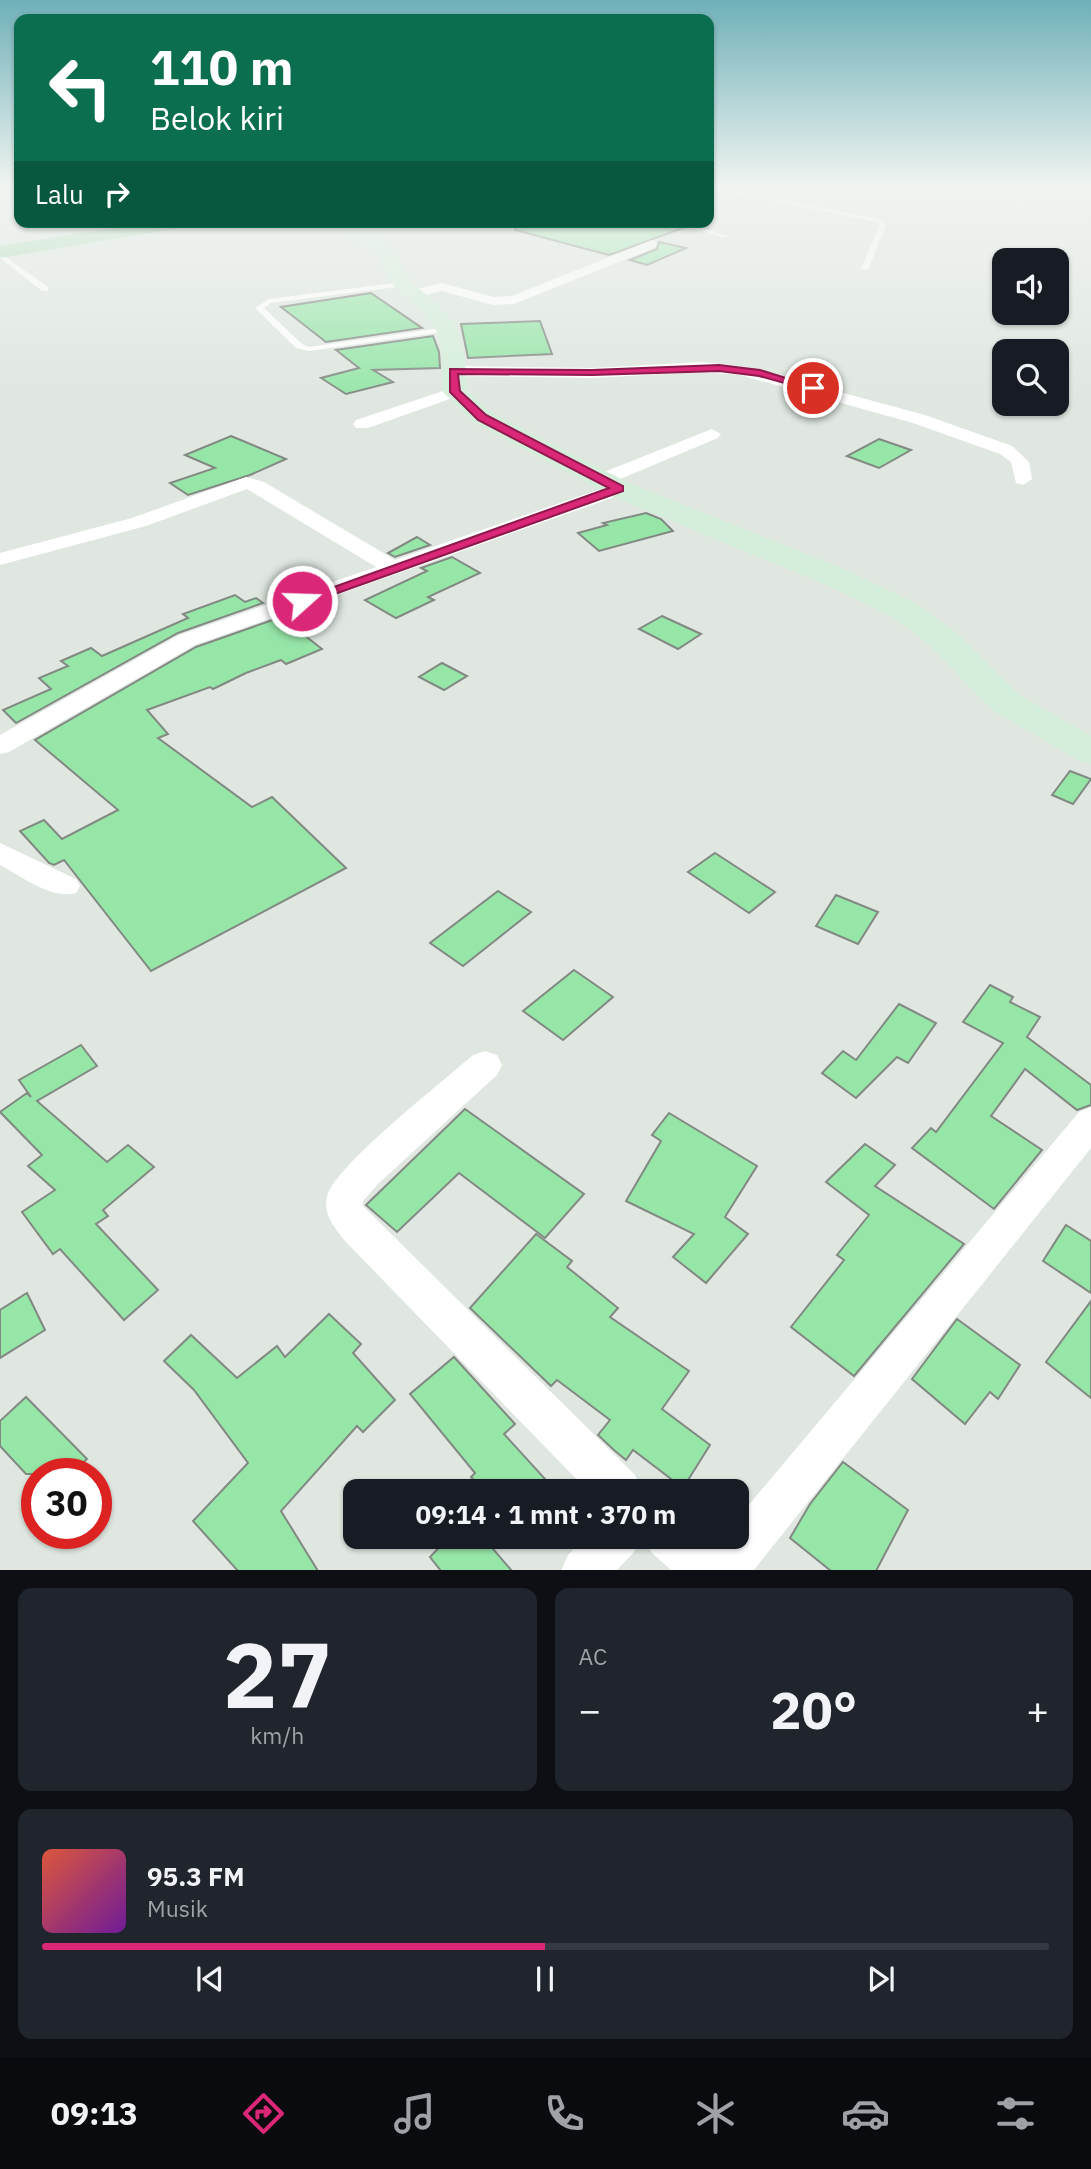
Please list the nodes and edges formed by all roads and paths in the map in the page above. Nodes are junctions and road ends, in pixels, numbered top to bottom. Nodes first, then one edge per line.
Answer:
1 (6, 258) edge
2 (388, 258) edge
3 (617, 258) edge
4 (869, 258) edge
5 (865, 268) dead end
6 (44, 289) dead end
7 (408, 289) junction
8 (447, 329) junction
9 (454, 382) junction
10 (362, 424) dead end
11 (712, 434) dead end
12 (1023, 479) dead end
13 (610, 484) junction
14 (0, 559) edge
15 (393, 568) junction
16 (0, 746) edge
17 (1091, 752) edge
18 (0, 853) edge
19 (66, 886) dead end
20 (485, 1065) dead end
21 (1091, 1122) edge
22 (607, 1479) edge
23 (605, 1549) edge
24 (683, 1549) edge
25 (584, 1570) edge
26 (708, 1570) edge
27 (723, 1570) edge

1 - 6 lane
2 - 7 street
3 - 7 street
4 - 5 lane
7 - 8 street
7 - 8 lane
8 - 9 street
9 - 10 street
9 - 12 street
9 - 13 street
11 - 13 street
13 - 15 street
13 - 17 street
14 - 15 street
15 - 16 street
18 - 19 street
20 - 22 street
21 - 27 street
23 - 25 street
24 - 26 street

